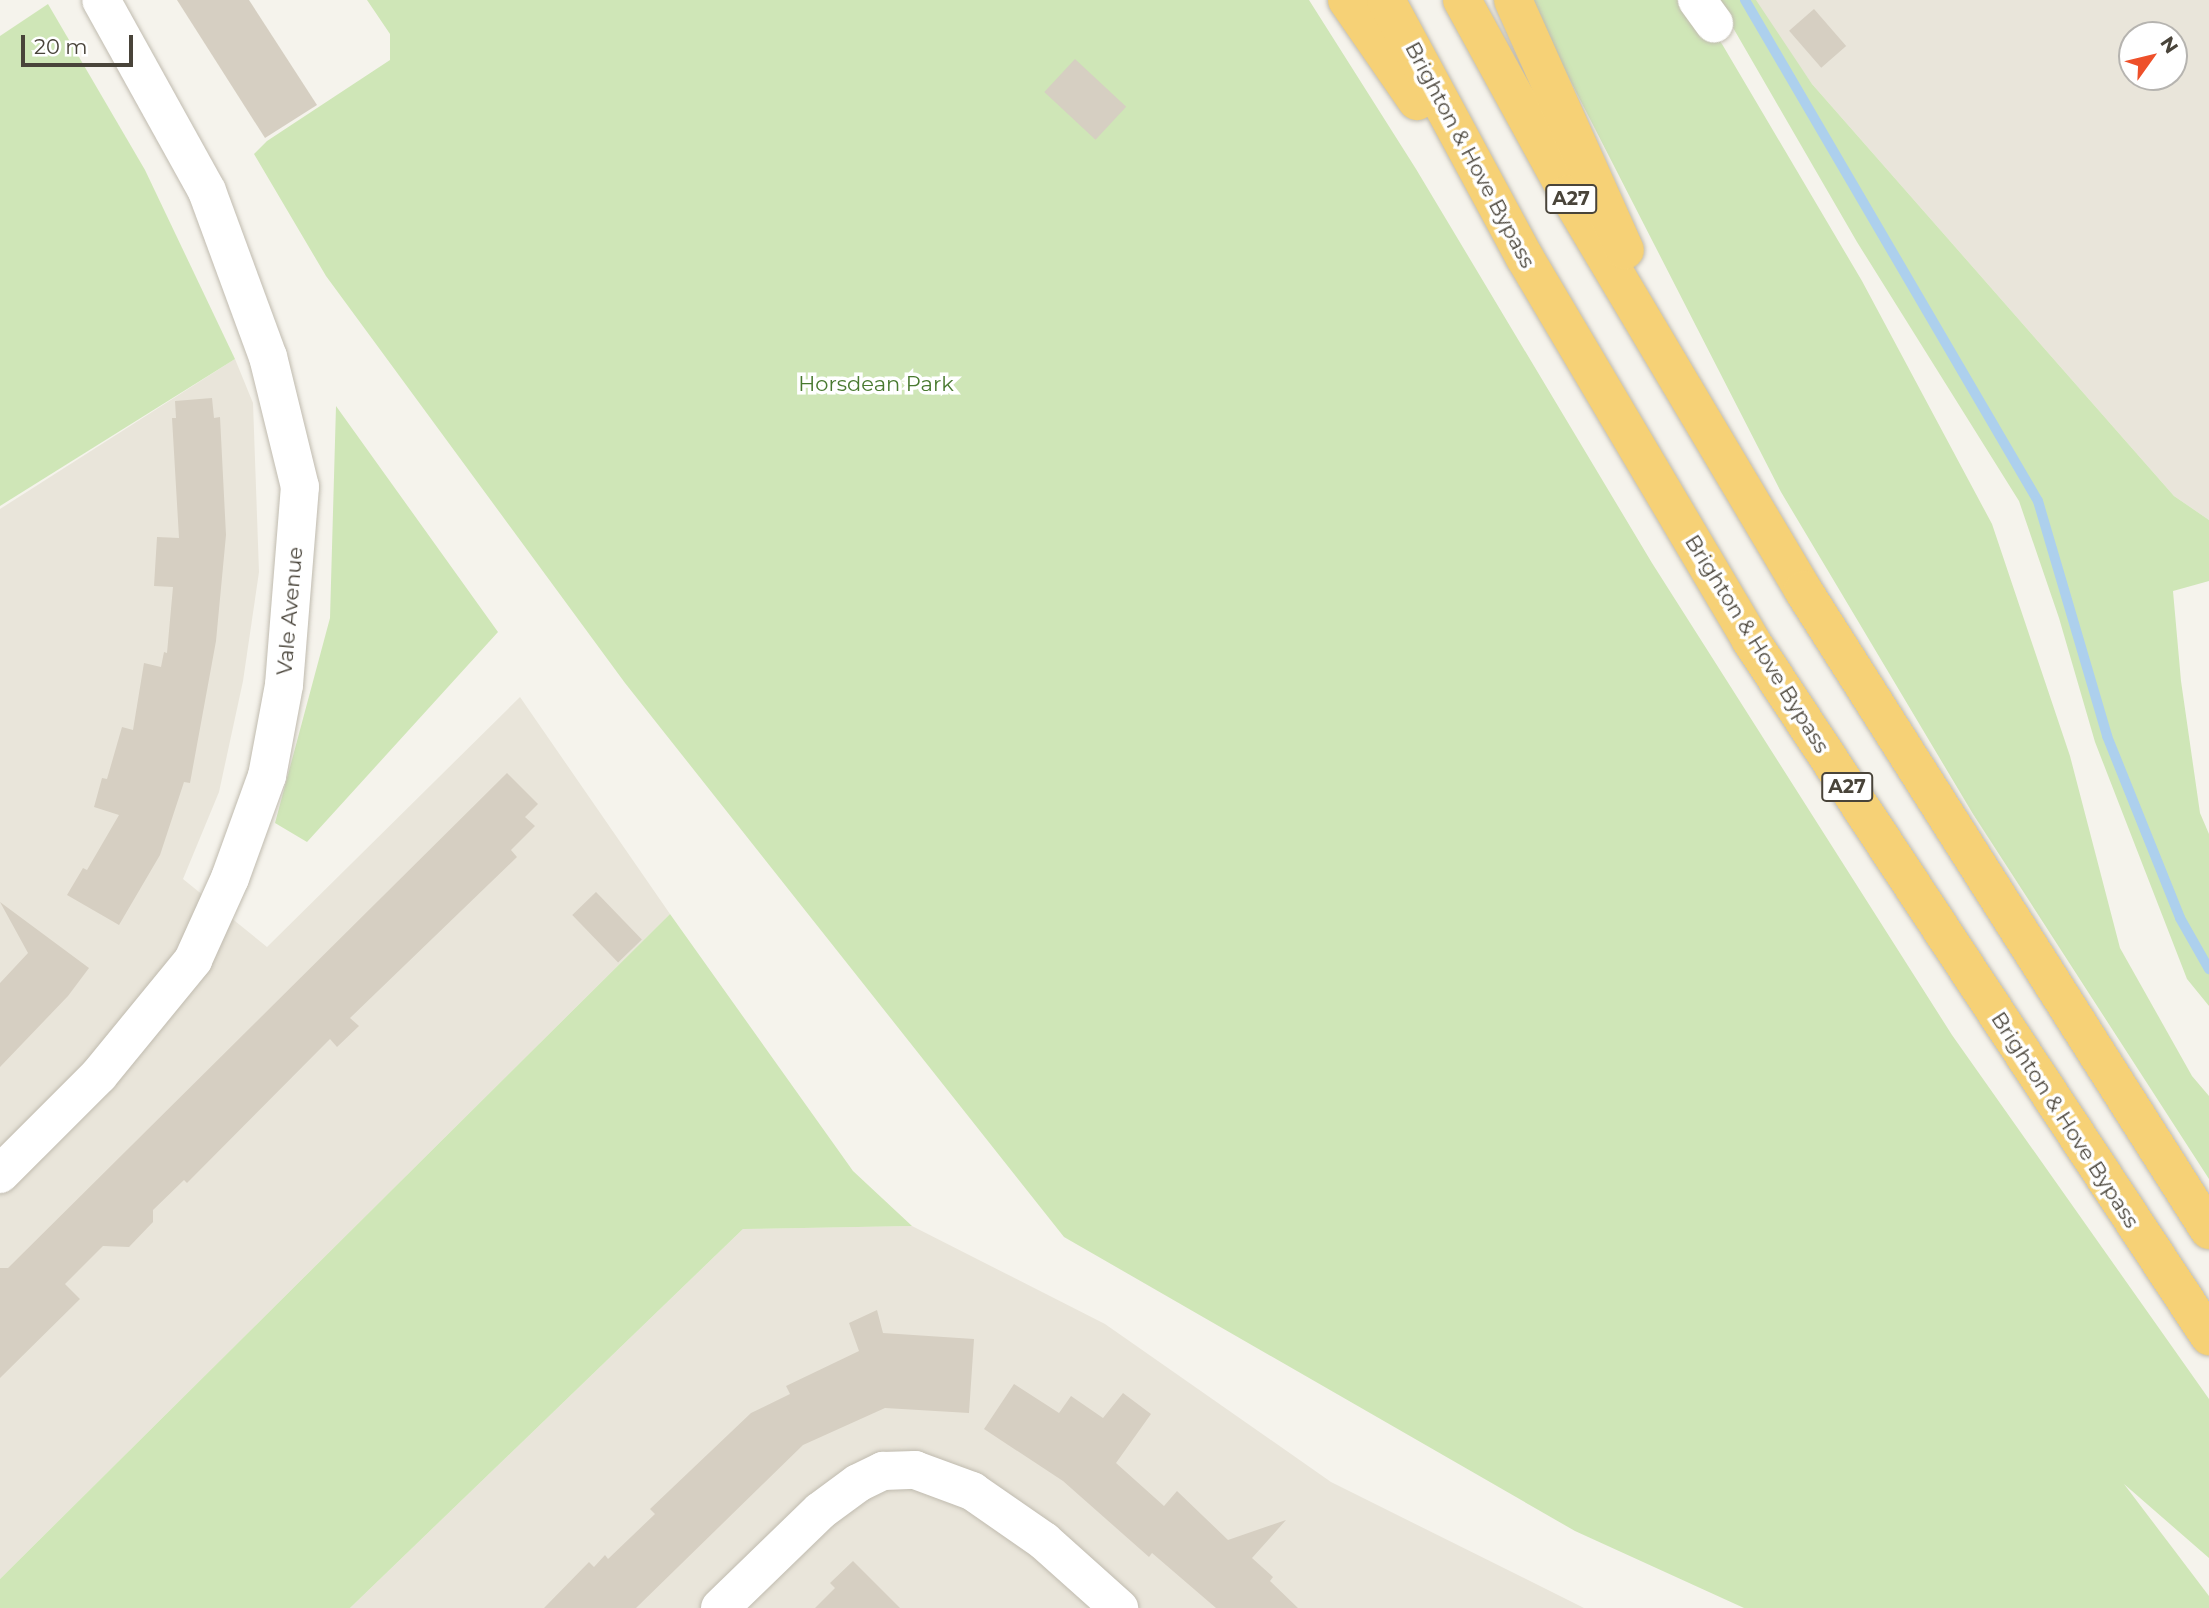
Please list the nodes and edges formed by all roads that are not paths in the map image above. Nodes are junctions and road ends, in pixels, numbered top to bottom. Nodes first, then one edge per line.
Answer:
1 (101, 0) edge
2 (1347, 0) edge
3 (1386, 0) edge
4 (1462, 0) edge
5 (1513, 0) edge
6 (1525, 258) junction
7 (1688, 393) junction
8 (0, 1174) edge
9 (2209, 1230) edge
10 (2209, 1336) edge
11 (720, 1608) edge
12 (1119, 1608) edge

1 - 8 street, Vale Avenue
2 - 6 highway, A27
3 - 6 highway, Brighton & Hove Bypass / A27
4 - 7 highway, A27
5 - 7 highway, A27
6 - 10 highway, Brighton & Hove Bypass / A27
7 - 9 highway, A27
11 - 12 street

